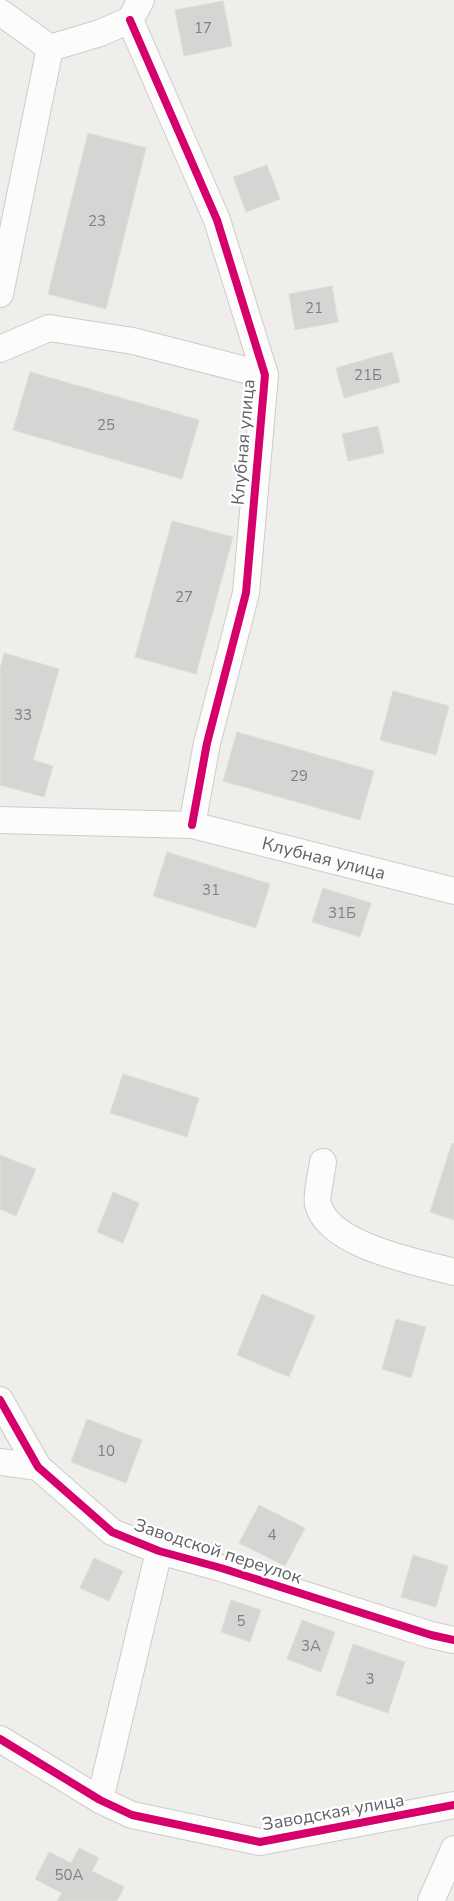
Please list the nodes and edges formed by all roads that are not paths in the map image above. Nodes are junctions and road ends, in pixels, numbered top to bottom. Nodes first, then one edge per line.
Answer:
1 (136, 10) edge
2 (0, 12) edge
3 (50, 48) junction
4 (0, 294) edge
5 (0, 349) edge
6 (265, 375) junction
7 (0, 820) edge
8 (192, 825) junction
9 (454, 891) edge
10 (323, 1162) dead end
11 (454, 1272) edge
12 (0, 1400) edge
13 (0, 1462) edge
14 (38, 1467) junction
15 (159, 1551) junction
16 (454, 1640) edge
17 (0, 1739) edge
18 (100, 1800) junction
19 (454, 1806) edge
20 (454, 1850) edge
21 (431, 1901) edge

1 - 3 street, Клубная улица
1 - 6 street, Клубная улица
2 - 3 street
3 - 4 street
5 - 6 street
6 - 8 street, Клубная улица
7 - 8 street, Клубная улица
8 - 9 street, Клубная улица
10 - 11 street
12 - 14 street, Заводской переулок
13 - 14 street
14 - 15 street, Заводской переулок
15 - 16 street, Заводской переулок
15 - 18 street
17 - 18 street, Заводская улица
18 - 19 street, Заводская улица
20 - 21 street

